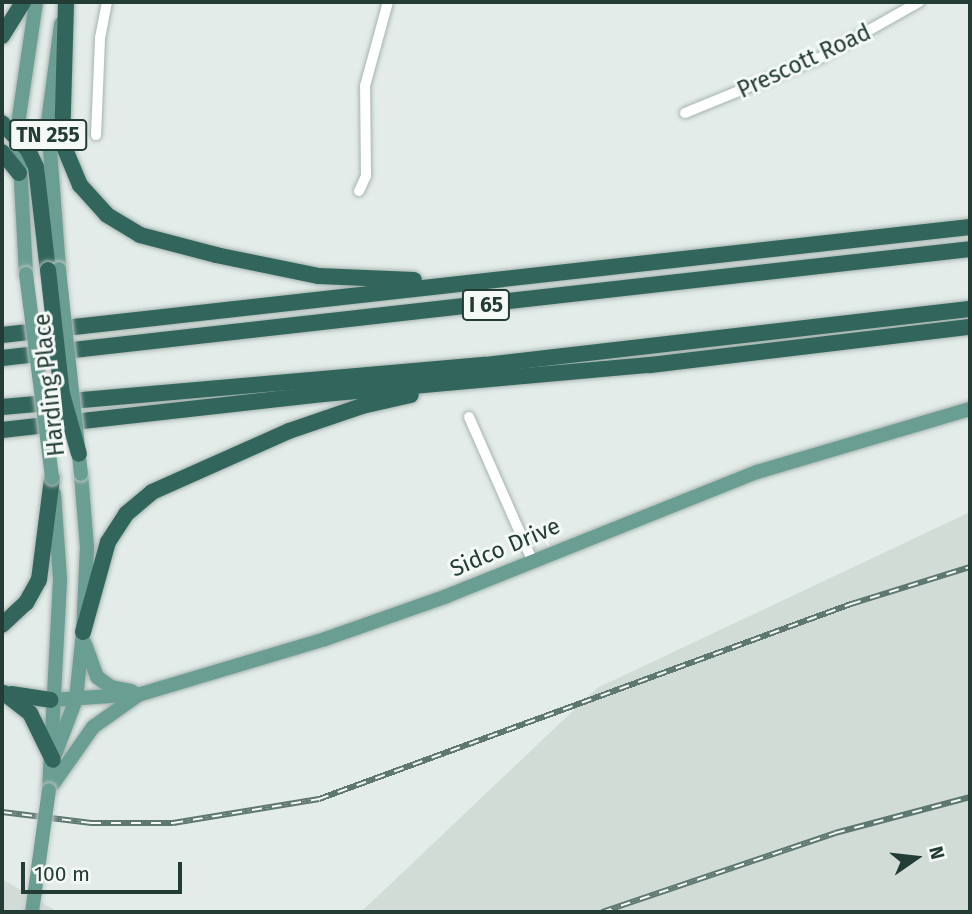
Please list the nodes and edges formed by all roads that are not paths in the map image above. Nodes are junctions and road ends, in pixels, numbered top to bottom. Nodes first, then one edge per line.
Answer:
1 (23, 2) edge
2 (36, 2) edge
3 (66, 2) edge
4 (107, 2) edge
5 (388, 2) edge
6 (919, 2) edge
7 (2, 36) edge
8 (685, 113) dead end
9 (2, 123) edge
10 (96, 135) dead end
11 (18, 138) junction
12 (2, 152) edge
13 (19, 173) junction
14 (359, 191) dead end
15 (970, 227) edge
16 (970, 249) edge
17 (53, 270) junction
18 (490, 282) junction
19 (970, 309) edge
20 (970, 327) edge
21 (2, 335) edge
22 (2, 358) edge
23 (482, 380) junction
24 (2, 407) edge
25 (970, 409) edge
26 (469, 417) dead end
27 (2, 430) edge
28 (79, 454) joint
29 (52, 478) junction
30 (532, 560) junction
31 (2, 625) edge
32 (83, 632) junction
33 (3, 692) edge
34 (144, 693) junction
35 (76, 699) junction
36 (51, 700) junction
37 (59, 762) junction
38 (32, 912) edge

1 - 7 highway
2 - 11 main road, Harding Place / TN 255
3 - 17 main road, TN 255
3 - 18 highway
4 - 10 street
5 - 14 street
6 - 8 street, Prescott Road
9 - 11 highway
11 - 13 main road, Harding Place / TN 255
11 - 17 highway
12 - 13 highway
13 - 29 main road, Harding Place / TN 255, bridge
15 - 18 highway
16 - 22 highway, I 65
17 - 28 highway, bridge
18 - 21 highway
19 - 24 highway
20 - 23 highway
23 - 27 highway
23 - 32 highway
25 - 30 main road, Sidco Drive
26 - 30 street
28 - 32 main road, Harding Place, bridge
29 - 31 highway
29 - 36 main road, Harding Place / TN 255
30 - 34 main road, Sidco Drive
32 - 34 main road
32 - 35 main road, Harding Place
33 - 36 highway
33 - 37 highway
34 - 35 main road, Sidco Drive
34 - 37 main road
35 - 36 main road, Sidco Drive
35 - 37 main road, Harding Place
36 - 37 main road, Harding Place / TN 255
37 - 38 main road, bridge

